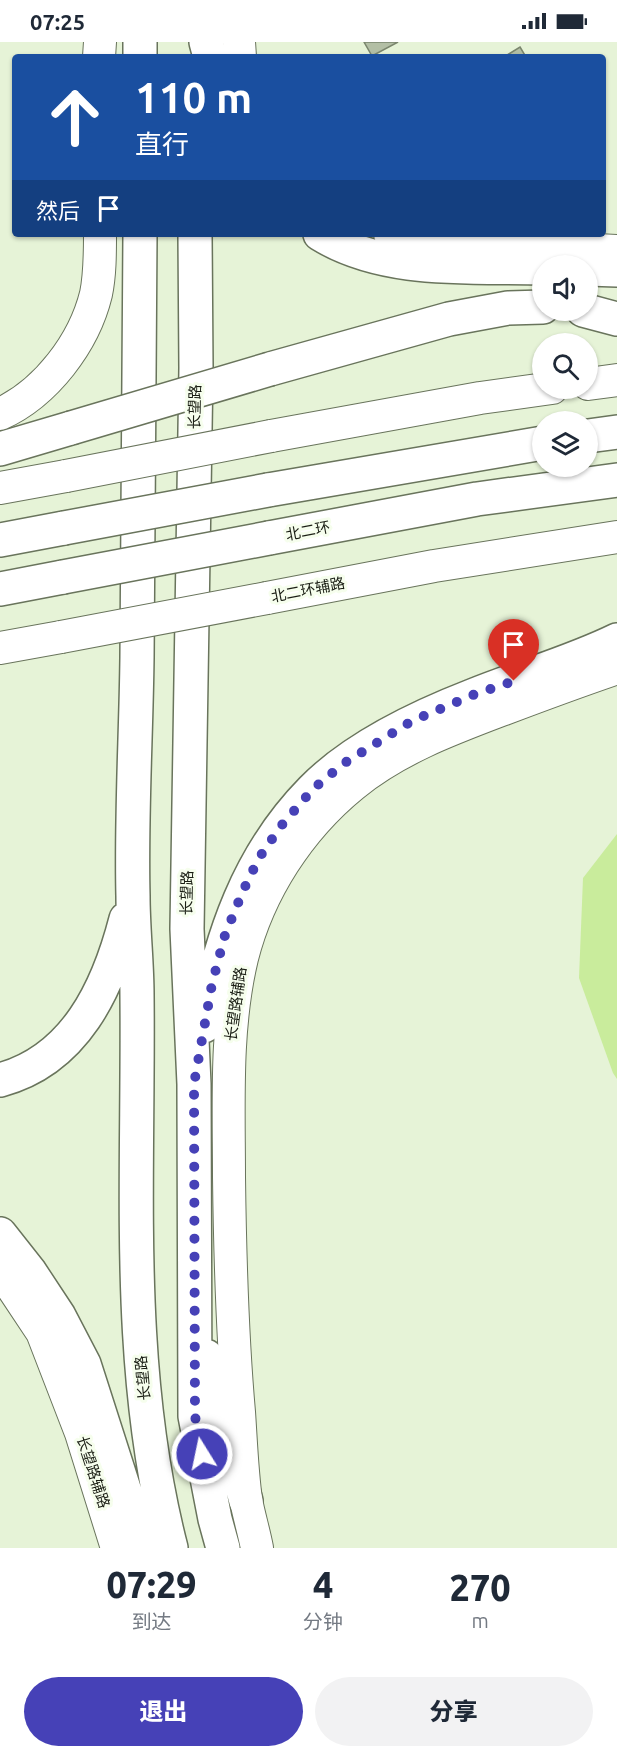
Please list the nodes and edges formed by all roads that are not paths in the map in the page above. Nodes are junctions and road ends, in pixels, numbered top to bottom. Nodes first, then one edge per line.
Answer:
1 (100, 237) edge
2 (140, 237) edge
3 (195, 237) edge
4 (327, 237) edge
5 (410, 237) edge
6 (617, 251) edge
7 (532, 268) edge
8 (598, 269) edge
9 (617, 270) edge
10 (532, 307) edge
11 (598, 314) edge
12 (617, 319) edge
13 (617, 380) edge
14 (598, 383) edge
15 (532, 391) edge
16 (0, 414) edge
17 (617, 432) edge
18 (598, 435) edge
19 (532, 445) edge
20 (0, 449) edge
21 (617, 480) edge
22 (0, 488) edge
23 (617, 537) edge
24 (0, 540) edge
25 (0, 589) edge
26 (617, 640) edge
27 (0, 648) edge
28 (617, 668) edge
29 (133, 894) junction
30 (0, 1080) edge
31 (194, 1084) junction
32 (0, 1234) edge
33 (0, 1269) edge
34 (195, 1316) junction
35 (246, 1501) junction
36 (117, 1548) edge
37 (143, 1548) edge
38 (171, 1548) edge
39 (223, 1548) edge
40 (257, 1548) edge

1 - 16 street
2 - 29 main road, 长望路
3 - 31 main road, 长望路
4 - 7 main road
5 - 6 street
8 - 9 main road
10 - 20 main road, bridge
11 - 12 main road
13 - 14 street
15 - 22 street, bridge
17 - 18 main road
19 - 24 main road, bridge
21 - 25 main road, 北二环, bridge
23 - 27 street, 北二环辅路, bridge
26 - 31 main road
28 - 35 street, 长望路辅路
29 - 30 main road
29 - 38 main road, 长望路
31 - 34 main road, 长望路
32 - 37 main road
33 - 36 street, 长望路辅路
34 - 35 main road
34 - 39 main road, 长望路
35 - 40 street, 长望路辅路

